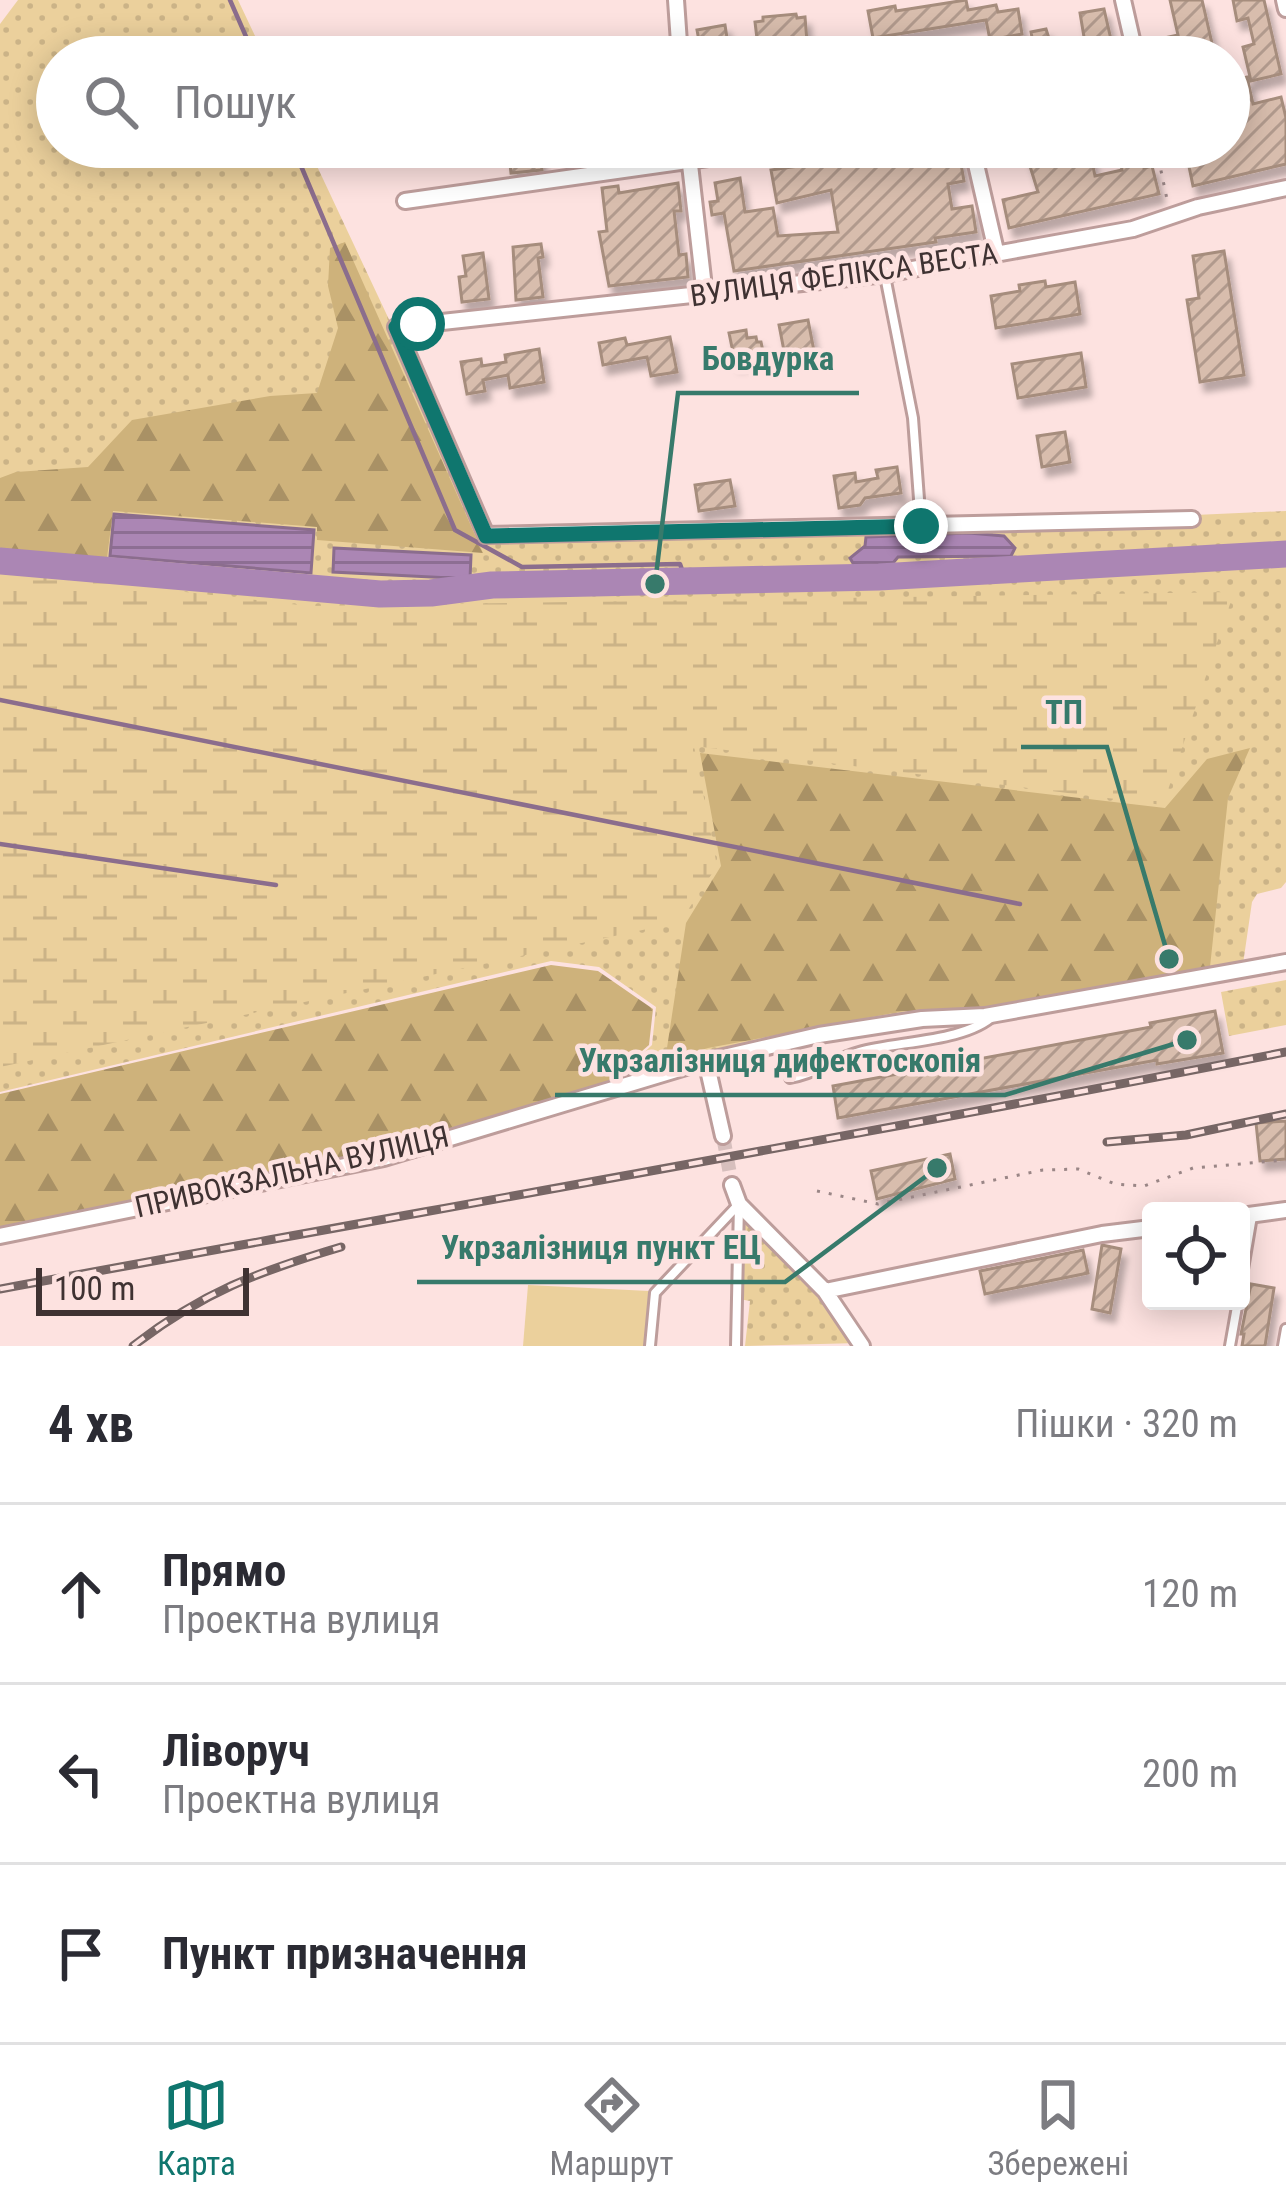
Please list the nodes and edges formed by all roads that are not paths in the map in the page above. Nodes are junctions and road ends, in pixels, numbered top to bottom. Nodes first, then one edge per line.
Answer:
1 (676, 0) edge
2 (1124, 0) edge
3 (679, 36) edge
4 (1132, 36) edge
5 (608, 168) edge
6 (690, 168) edge
7 (977, 168) edge
8 (1286, 188) edge
9 (405, 201) dead end
10 (997, 254) junction
11 (885, 274) junction
12 (705, 296) junction
13 (1192, 519) dead end
14 (921, 526) junction
15 (1286, 962) edge
16 (995, 1014) junction
17 (706, 1061) junction
18 (790, 1078) dead end
19 (723, 1136) tunnel mouth
20 (732, 1185) tunnel mouth
21 (740, 1204) junction
22 (1286, 1210) edge
23 (1250, 1215) edge
24 (1142, 1229) edge
25 (0, 1236) edge
26 (825, 1292) junction
27 (1236, 1310) edge
28 (1286, 1329) edge
29 (650, 1346) edge
30 (736, 1346) edge
31 (862, 1346) edge
32 (1230, 1346) edge
33 (1283, 1346) edge

1 - 3 street
2 - 4 street
5 - 9 street
6 - 12 street
7 - 10 street
8 - 10 street, ВУЛИЦЯ ФЕЛІКСА ВЕСТА
10 - 11 street, ВУЛИЦЯ ФЕЛІКСА ВЕСТА
11 - 12 street, ВУЛИЦЯ ФЕЛІКСА ВЕСТА
11 - 14 lane
12 - 14 street, ВУЛИЦЯ ФЕЛІКСА ВЕСТА
13 - 14 street
15 - 16 street, ПРИВОКЗАЛЬНА ВУЛИЦЯ
16 - 17 street, ПРИВОКЗАЛЬНА ВУЛИЦЯ
16 - 18 lane
17 - 19 street
17 - 25 street, ПРИВОКЗАЛЬНА ВУЛИЦЯ
20 - 21 street
21 - 26 street
21 - 29 lane
21 - 30 lane
22 - 23 street
24 - 26 street
26 - 31 street
27 - 32 lane
28 - 33 lane

